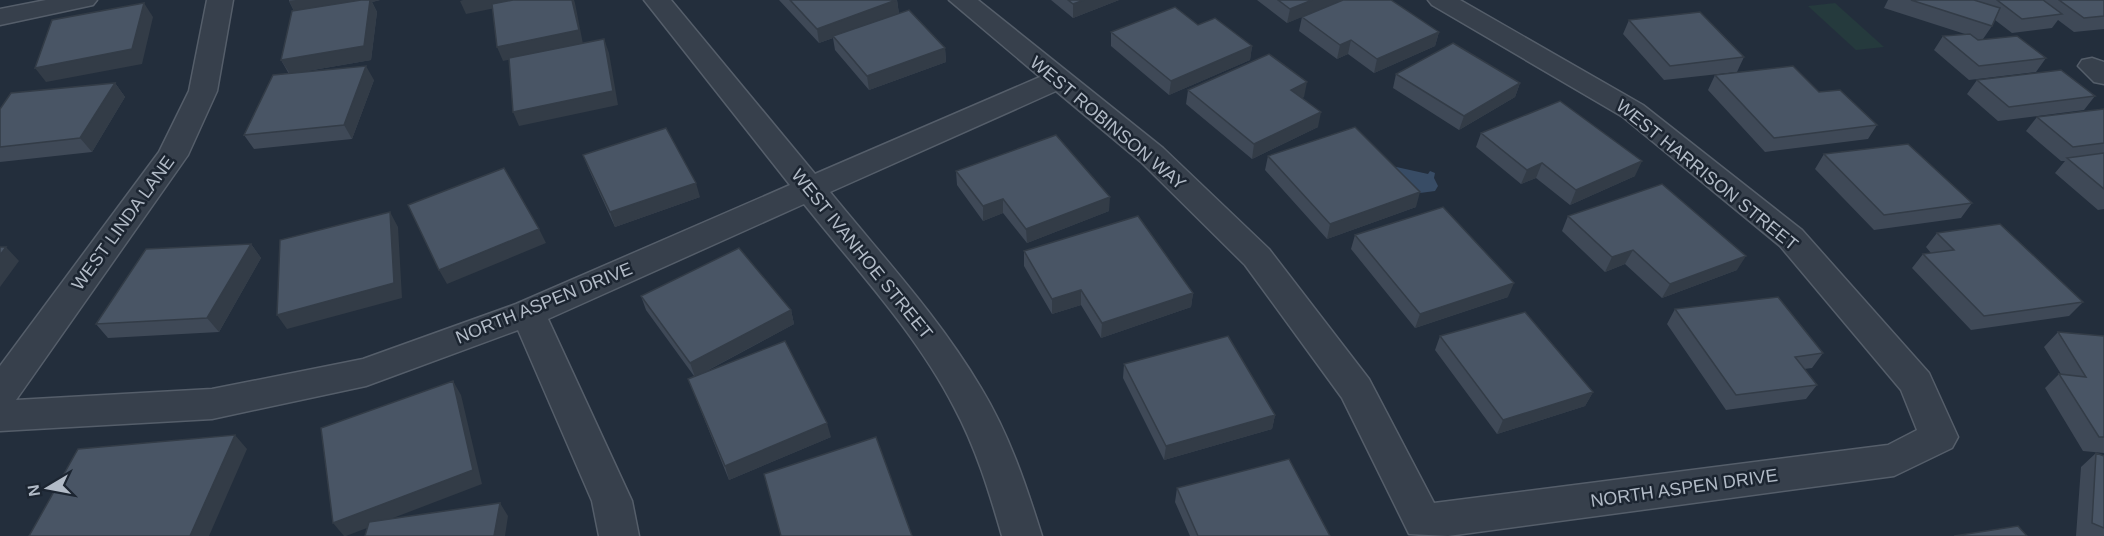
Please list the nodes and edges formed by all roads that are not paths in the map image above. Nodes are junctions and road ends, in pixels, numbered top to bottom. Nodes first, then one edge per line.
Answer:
1 (84, 0) edge
2 (220, 0) edge
3 (657, 0) edge
4 (962, 0) edge
5 (1442, 0) edge
6 (0, 17) edge
7 (1057, 80) junction
8 (811, 189) junction
9 (528, 313) junction
10 (0, 394) edge
11 (0, 416) edge
12 (1940, 437) joint
13 (1423, 522) joint
14 (619, 536) edge
15 (1022, 536) edge

1 - 6 street
2 - 10 street, WEST LINDA LANE
3 - 8 street, WEST IVANHOE STREET
4 - 7 street, WEST ROBINSON WAY
5 - 12 street, WEST HARRISON STREET
7 - 8 street, NORTH ASPEN DRIVE
7 - 13 street, WEST ROBINSON WAY
8 - 9 street, NORTH ASPEN DRIVE
8 - 15 street, WEST IVANHOE STREET
9 - 11 street, NORTH ASPEN DRIVE
9 - 14 street
12 - 13 street, NORTH ASPEN DRIVE

